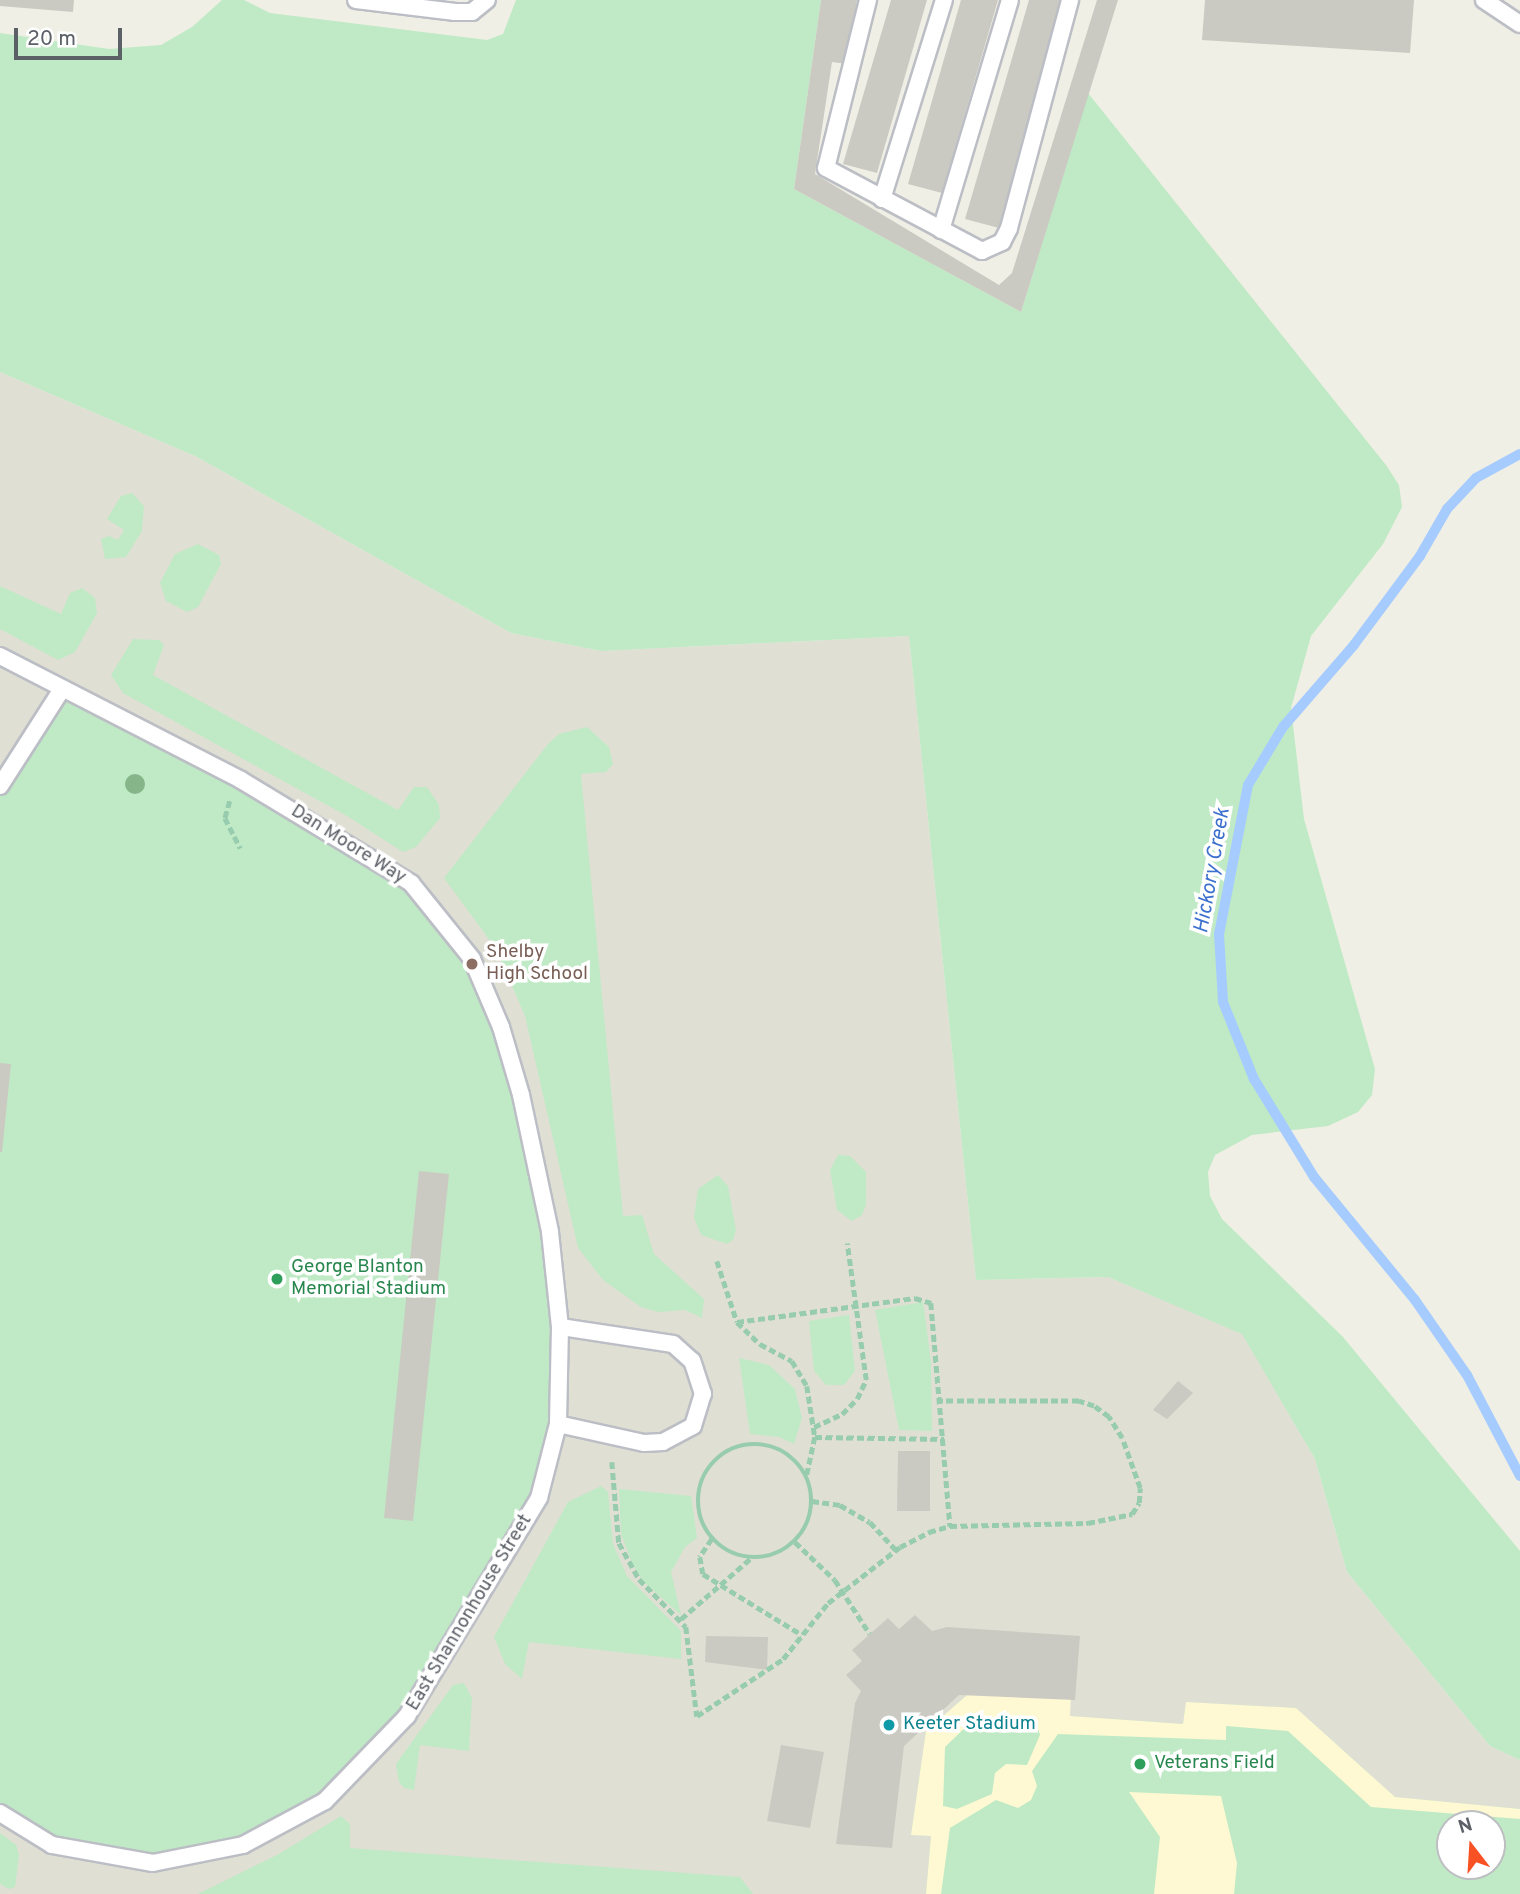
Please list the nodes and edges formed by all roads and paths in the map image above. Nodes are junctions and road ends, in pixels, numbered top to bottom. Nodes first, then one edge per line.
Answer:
1 (356, 0) edge
2 (487, 0) edge
3 (868, 0) edge
4 (944, 0) edge
5 (1010, 0) edge
6 (1070, 0) edge
7 (1483, 0) edge
8 (1520, 24) edge
9 (882, 199) junction
10 (941, 230) junction
11 (0, 656) edge
12 (62, 690) junction
13 (241, 780) junction
14 (0, 786) edge
15 (240, 848) dead end
16 (847, 1243) dead end
17 (717, 1261) dead end
18 (857, 1306) junction
19 (737, 1322) junction
20 (560, 1327) junction
21 (941, 1401) junction
22 (558, 1424) junction
23 (814, 1427) junction
24 (610, 1437) junction
25 (815, 1437) junction
26 (944, 1439) junction
27 (807, 1475) junction
28 (812, 1501) junction
29 (950, 1526) junction
30 (712, 1539) junction
31 (795, 1542) junction
32 (896, 1550) junction
33 (751, 1558) junction
34 (718, 1587) junction
35 (840, 1593) junction
36 (681, 1619) junction
37 (870, 1634) dead end
38 (802, 1635) junction
39 (0, 1813) edge

1 - 2 lane
3 - 9 lane
4 - 9 lane
5 - 10 lane
6 - 10 lane
7 - 8 lane
9 - 10 lane
11 - 12 lane, Dan Moore Way
12 - 13 lane, Dan Moore Way
12 - 14 lane
13 - 15 path
13 - 20 lane, Dan Moore Way
16 - 18 path
17 - 19 path
18 - 19 path
18 - 21 path
18 - 23 path
19 - 23 path
20 - 22 lane, Dan Moore Way
20 - 24 lane
21 - 26 path
21 - 29 path
22 - 24 lane
22 - 39 lane, East Shannonhouse Street
23 - 25 path
24 - 36 path
25 - 26 path
25 - 27 path
26 - 29 path
27 - 28 path
27 - 30 path
28 - 31 path
28 - 32 path
29 - 32 path
30 - 33 path
30 - 34 path
31 - 33 path
31 - 35 path
32 - 35 path
33 - 34 path
34 - 36 path
34 - 38 path
35 - 37 path
35 - 38 path
36 - 38 path

